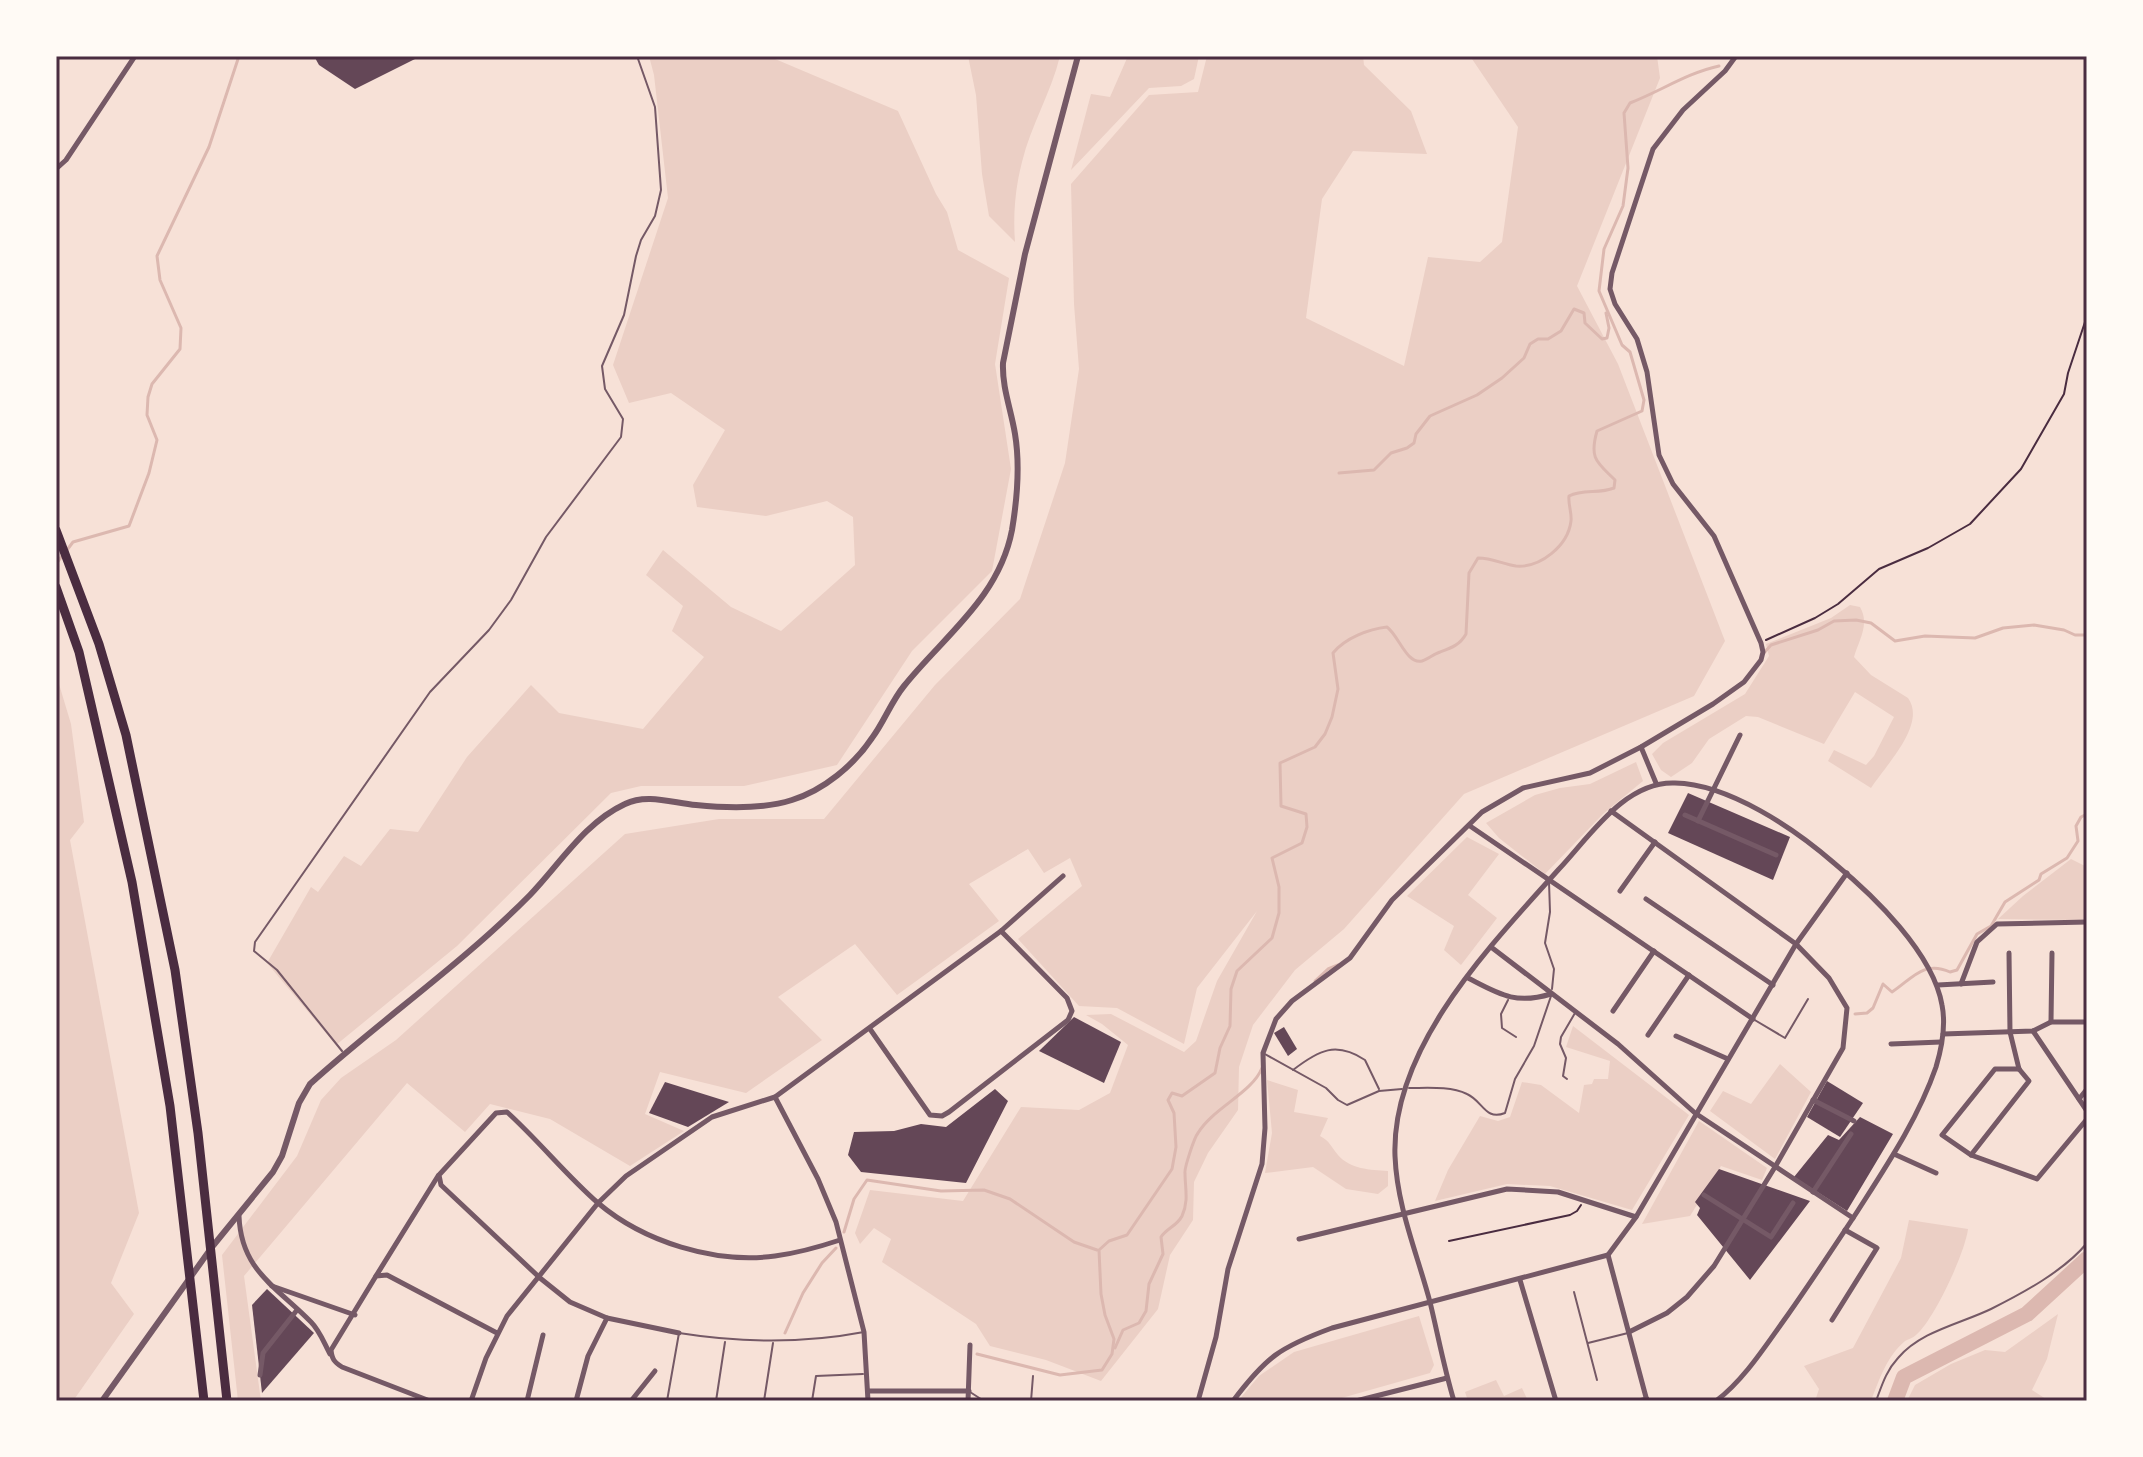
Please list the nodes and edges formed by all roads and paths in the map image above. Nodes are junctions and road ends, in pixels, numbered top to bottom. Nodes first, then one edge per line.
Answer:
1 (135, 56) edge
2 (637, 56) edge
3 (1078, 56) edge
4 (1736, 56) edge
5 (56, 169) edge
6 (2087, 316) edge
7 (56, 530) edge
8 (56, 587) edge
9 (1761, 643) junction
10 (1740, 735) dead end
11 (1641, 747) junction
12 (1656, 783) junction
13 (1712, 790) junction
14 (1611, 811) junction
15 (1685, 815) dead end
16 (1698, 821) junction
17 (1470, 826) junction
18 (1655, 842) junction
19 (1776, 855) dead end
20 (1847, 873) junction
21 (1063, 876) dead end
22 (1549, 881) junction
23 (1620, 891) dead end
24 (1646, 899) dead end
25 (2087, 922) edge
26 (1001, 931) junction
27 (1796, 944) junction
28 (1491, 947) junction
29 (1654, 951) junction
30 (2009, 953) dead end
31 (2052, 953) dead end
32 (1689, 975) junction
33 (1468, 978) junction
34 (1993, 982) dead end
35 (1961, 984) junction
36 (1773, 985) junction
37 (1938, 985) junction
38 (1552, 994) junction
39 (1508, 999) junction
40 (1808, 999) dead end
41 (1613, 1011) dead end
42 (1575, 1012) junction
43 (1753, 1019) junction
44 (2051, 1022) junction
45 (2087, 1022) edge
46 (870, 1029) junction
47 (2033, 1031) junction
48 (2010, 1032) junction
49 (1943, 1034) junction
50 (1648, 1035) dead end
51 (1676, 1036) dead end
52 (1516, 1037) dead end
53 (1942, 1042) junction
54 (1891, 1044) dead end
55 (1263, 1053) junction
56 (345, 1055) junction
57 (1728, 1059) junction
58 (2019, 1069) junction
59 (1293, 1070) junction
60 (1567, 1079) dead end
61 (1405, 1088) junction
62 (2087, 1089) edge
63 (1379, 1091) junction
64 (775, 1097) junction
65 (2079, 1099) junction
66 (1813, 1100) junction
67 (2087, 1111) edge
68 (1695, 1113) junction
69 (2087, 1119) edge
70 (1854, 1121) dead end
71 (1851, 1134) dead end
72 (1894, 1154) junction
73 (1971, 1155) junction
74 (1775, 1167) junction
75 (1936, 1173) dead end
76 (439, 1175) junction
77 (1813, 1192) junction
78 (1704, 1195) dead end
79 (1584, 1200) junction
80 (598, 1203) junction
81 (1793, 1203) dead end
82 (1403, 1215) junction
83 (239, 1216) junction
84 (1636, 1217) junction
85 (1853, 1218) junction
86 (1743, 1220) junction
87 (1845, 1230) junction
88 (1299, 1239) dead end
89 (840, 1240) junction
90 (1449, 1241) dead end
91 (2087, 1243) edge
92 (1608, 1255) junction
93 (376, 1276) junction
94 (540, 1278) junction
95 (1520, 1280) junction
96 (268, 1284) junction
97 (1574, 1292) dead end
98 (1430, 1302) junction
99 (297, 1310) junction
100 (355, 1315) junction
101 (607, 1318) junction
102 (1832, 1320) dead end
103 (864, 1332) junction
104 (1629, 1332) junction
105 (497, 1333) junction
106 (679, 1333) junction
107 (543, 1335) dead end
108 (725, 1340) junction
109 (773, 1343) junction
110 (1587, 1343) junction
111 (970, 1345) dead end
112 (331, 1356) junction
113 (655, 1371) dead end
114 (868, 1374) junction
115 (260, 1375) dead end
116 (1033, 1376) dead end
117 (1447, 1378) junction
118 (1597, 1380) dead end
119 (869, 1391) junction
120 (969, 1391) junction
121 (1647, 1400) edge
122 (102, 1401) edge
123 (204, 1401) edge
124 (227, 1401) edge
125 (430, 1401) edge
126 (471, 1401) edge
127 (527, 1401) edge
128 (576, 1401) edge
129 (631, 1401) edge
130 (667, 1401) edge
131 (716, 1401) edge
132 (764, 1401) edge
133 (812, 1401) edge
134 (868, 1401) edge
135 (968, 1401) edge
136 (984, 1401) edge
137 (1031, 1401) edge
138 (1198, 1401) edge
139 (1233, 1401) edge
140 (1356, 1401) edge
141 (1454, 1401) edge
142 (1556, 1401) edge
143 (1639, 1401) edge
144 (1716, 1401) edge
145 (1876, 1401) edge

1 - 5 street
2 - 56 lane
3 - 56 street
4 - 9 street
6 - 9 path
7 - 124 highway
8 - 123 highway
9 - 11 street
10 - 13 street
11 - 12 street
11 - 17 street
12 - 13 street
12 - 14 street
13 - 16 street
13 - 20 street
14 - 18 street
14 - 22 street
15 - 16 street
16 - 19 street
17 - 22 street
17 - 55 street
18 - 23 street
18 - 27 street
20 - 27 street
20 - 37 street
21 - 26 street
22 - 28 street
22 - 29 street
22 - 38 lane
24 - 36 street
25 - 35 street
26 - 46 street
26 - 46 street
27 - 36 street
27 - 66 street
28 - 33 street
28 - 38 street
29 - 32 street
29 - 41 street
30 - 48 street
31 - 44 street
32 - 43 street
32 - 50 street
33 - 39 street
33 - 61 street
34 - 35 street
35 - 37 street
36 - 43 street
37 - 49 street
38 - 39 street
38 - 42 street
38 - 61 lane
39 - 52 lane
40 - 43 lane
42 - 60 lane
42 - 68 street
43 - 57 street
44 - 45 street
44 - 47 street
46 - 64 street
47 - 48 street
47 - 65 street
48 - 49 street
48 - 58 street
49 - 53 street
51 - 57 street
53 - 54 street
53 - 72 street
55 - 59 lane
55 - 138 street
56 - 83 street
57 - 68 street
58 - 73 street
58 - 73 street
59 - 63 lane
59 - 63 lane
61 - 63 lane
61 - 82 street
62 - 65 street
64 - 80 street
64 - 89 street
65 - 67 street
66 - 70 street
66 - 74 street
68 - 74 street
68 - 84 street
69 - 73 street
71 - 77 street
72 - 75 street
72 - 85 street
74 - 77 street
74 - 86 street
76 - 80 street
76 - 93 street
76 - 94 street
77 - 85 street
78 - 86 street
79 - 82 street
79 - 84 street
79 - 90 path
80 - 89 street
80 - 94 street
81 - 86 street
82 - 88 street
82 - 98 street
83 - 96 street
83 - 122 street
84 - 92 street
85 - 87 street
86 - 104 street
87 - 102 street
87 - 144 street
89 - 103 street
91 - 145 lane
92 - 95 street
92 - 104 street
93 - 100 street
93 - 105 street
94 - 101 street
94 - 105 street
95 - 98 street
95 - 142 street
96 - 99 street
96 - 100 street
97 - 110 lane
98 - 117 street
98 - 139 street
99 - 112 street
99 - 115 street
100 - 112 street
101 - 106 street
101 - 128 street
103 - 109 lane
103 - 114 street
104 - 110 lane
104 - 121 street
105 - 126 street
106 - 108 lane
106 - 130 lane
107 - 127 street
108 - 109 lane
108 - 131 lane
109 - 132 lane
110 - 118 lane
111 - 120 street
112 - 125 street
113 - 129 street
114 - 119 street
114 - 133 lane
116 - 137 lane
117 - 140 street
117 - 141 street
119 - 120 street
119 - 134 street
120 - 135 street
120 - 136 lane
121 - 143 street

